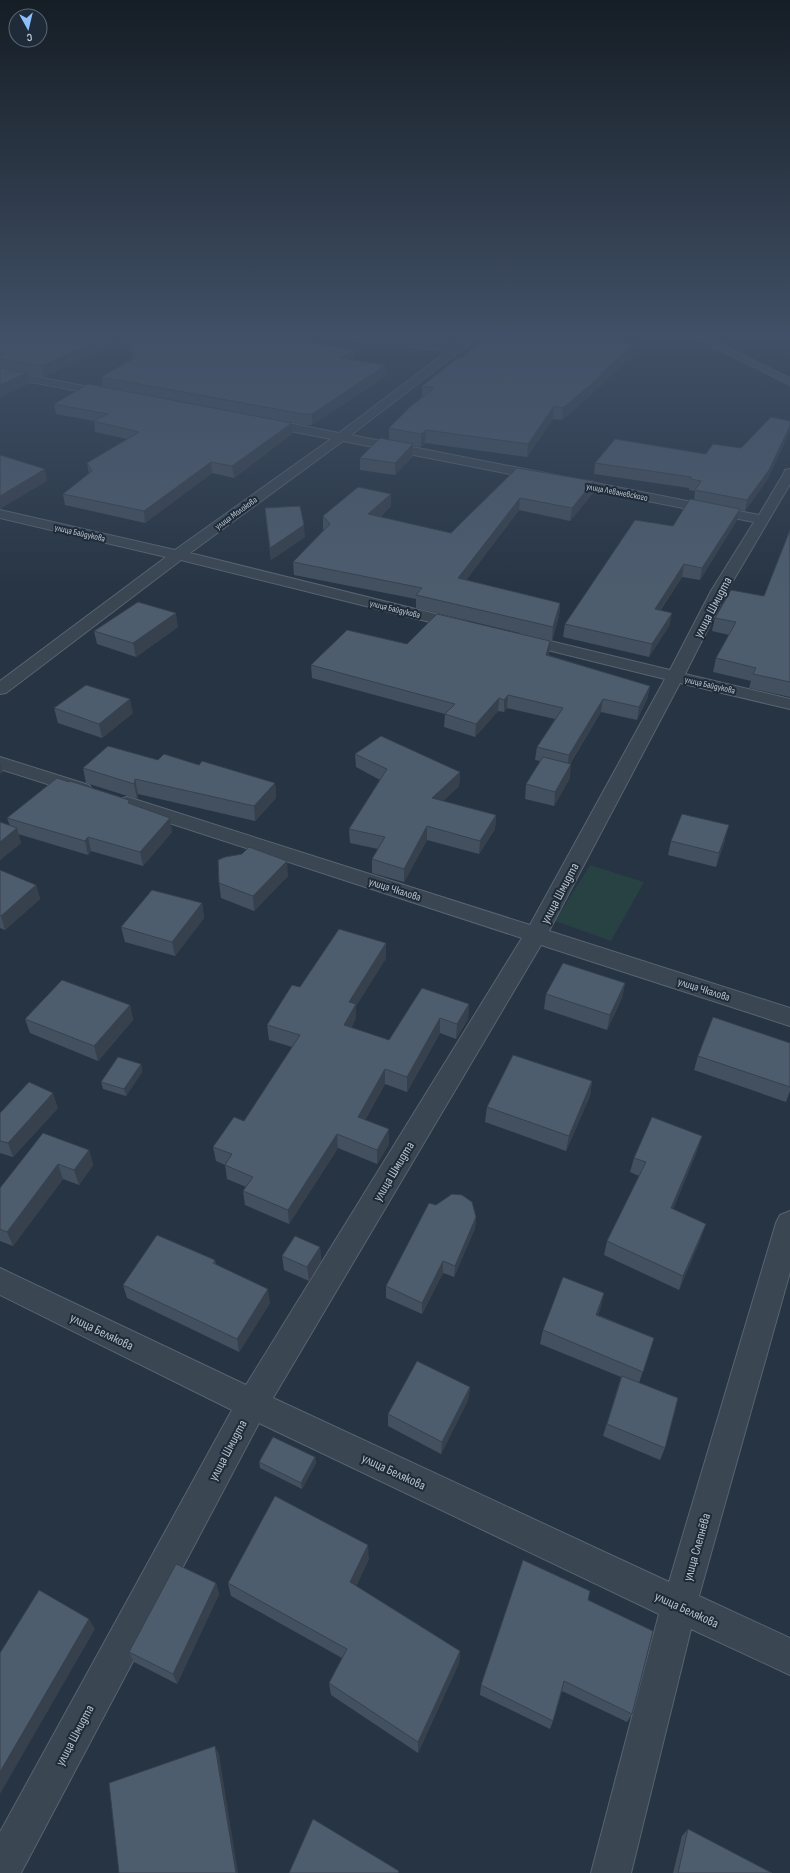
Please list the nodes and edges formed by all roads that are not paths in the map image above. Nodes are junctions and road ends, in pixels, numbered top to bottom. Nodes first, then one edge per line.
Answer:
1 (272, 424) edge
2 (358, 424) edge
3 (341, 437) junction
4 (790, 473) edge
5 (0, 514) edge
6 (763, 520) junction
7 (178, 555) junction
8 (476, 628) edge
9 (507, 636) edge
10 (675, 677) junction
11 (0, 689) edge
12 (790, 704) edge
13 (0, 763) edge
14 (536, 934) junction
15 (790, 1017) edge
16 (790, 1222) edge
17 (0, 1281) edge
18 (252, 1404) junction
19 (679, 1606) junction
20 (790, 1657) edge
21 (0, 1872) edge
22 (611, 1873) edge

1 - 3 street, улица Леваневского
2 - 3 street, улица Молокова
3 - 6 street, улица Леваневского
3 - 7 street, улица Молокова
4 - 6 street, улица Шмидта
5 - 7 street, улица Байдукова
6 - 10 street, улица Шмидта
7 - 8 street, улица Байдукова
7 - 11 street, улица Молокова
9 - 10 street, улица Байдукова
10 - 12 street, улица Байдукова
10 - 14 street, улица Шмидта
13 - 14 street, улица Чкалова
14 - 15 street, улица Чкалова
14 - 18 street, улица Шмидта
16 - 19 street, улица Слепнёва
17 - 18 street, улица Белякова
18 - 19 street, улица Белякова
18 - 21 street, улица Шмидта
19 - 20 street, улица Белякова
19 - 22 street, улица Слепнёва

